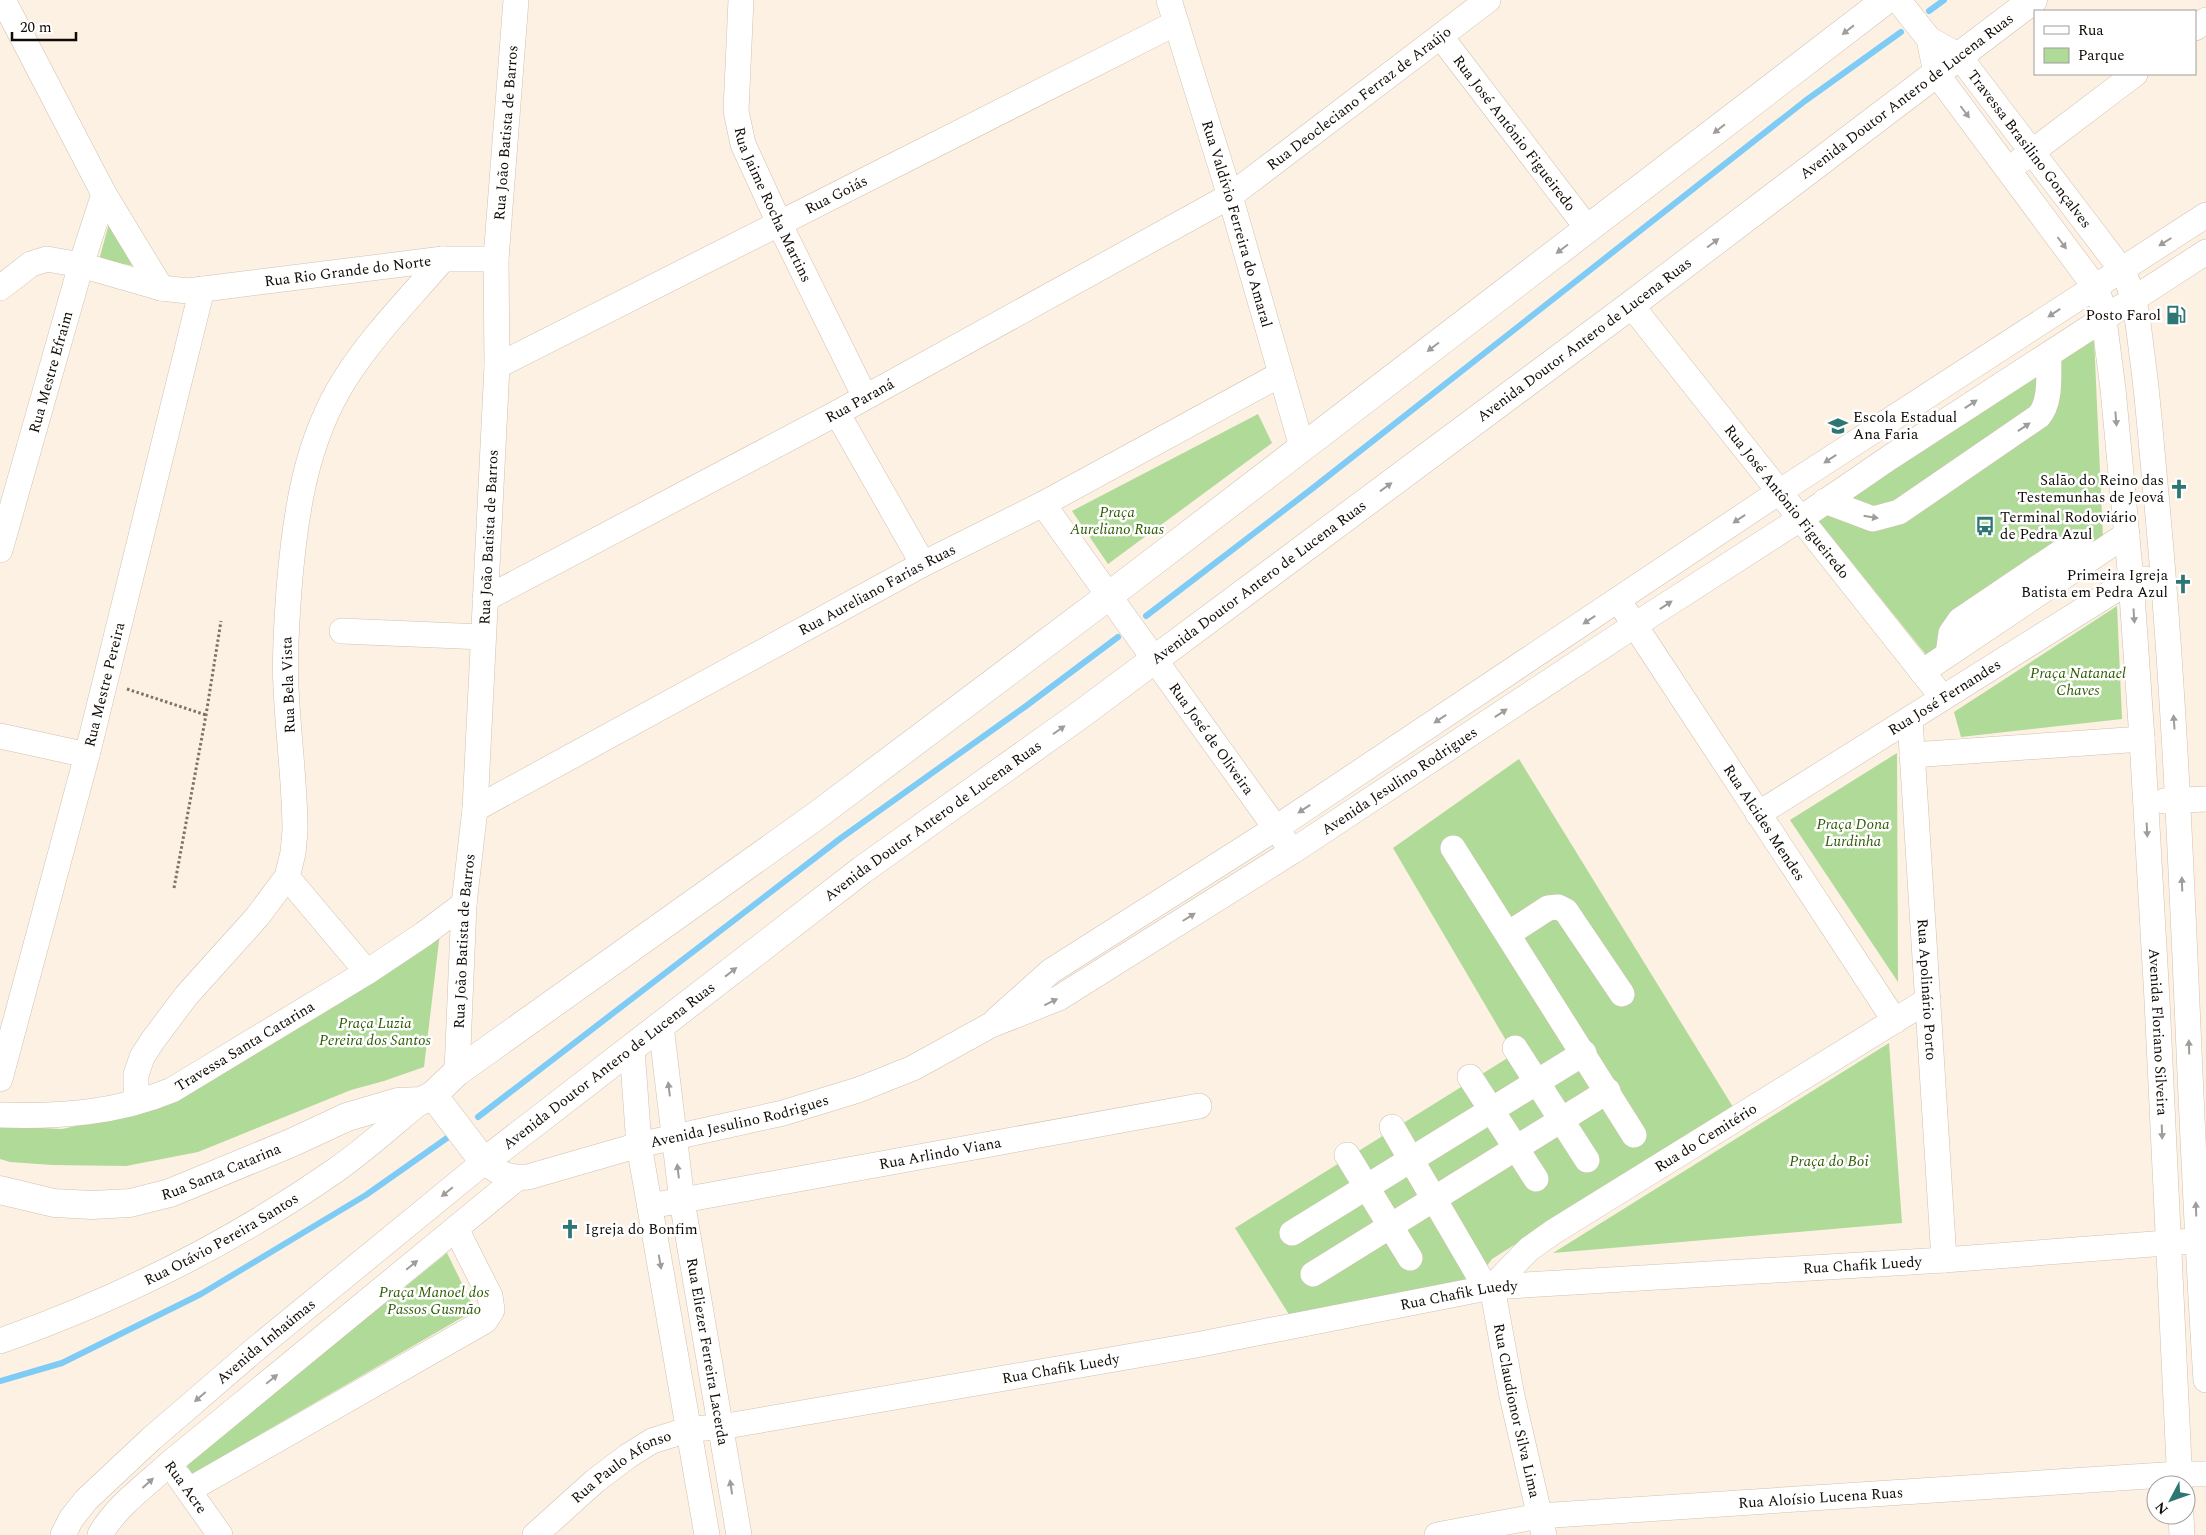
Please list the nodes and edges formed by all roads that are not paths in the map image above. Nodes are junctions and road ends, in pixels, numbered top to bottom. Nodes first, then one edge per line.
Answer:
1 (516, 0) edge
2 (741, 0) edge
3 (1488, 0) edge
4 (1886, 0) edge
5 (1898, 0) edge
6 (2033, 0) edge
7 (1173, 7) edge
8 (5, 16) edge
9 (1441, 37) junction
10 (1929, 39) junction
11 (1959, 56) junction
12 (1936, 73) junction
13 (2134, 75) edge
14 (2033, 151) junction
15 (2008, 170) junction
16 (104, 194) junction
17 (1230, 196) junction
18 (2206, 215) edge
19 (780, 225) junction
20 (1588, 229) junction
21 (2206, 252) edge
22 (442, 259) junction
23 (496, 259) junction
24 (81, 265) junction
25 (2121, 269) junction
26 (2095, 287) junction
27 (0, 288) edge
28 (161, 288) junction
29 (202, 289) junction
30 (2134, 299) junction
31 (1631, 305) junction
32 (2104, 319) junction
33 (2049, 354) junction
34 (497, 366) junction
35 (1281, 374) junction
36 (2146, 387) junction
37 (2114, 389) junction
38 (865, 397) junction
39 (837, 413) junction
40 (1302, 447) junction
41 (1779, 492) junction
42 (1826, 501) junction
43 (1043, 504) junction
44 (1800, 519) junction
45 (2127, 534) junction
46 (0, 550) edge
47 (923, 564) junction
48 (2164, 578) junction
49 (2131, 580) junction
50 (1110, 595) junction
51 (485, 599) junction
52 (1618, 601) junction
53 (1635, 625) junction
54 (342, 631) dead end
55 (483, 637) junction
56 (1155, 658) junction
57 (1922, 672) junction
58 (1943, 698) junction
59 (1910, 719) junction
60 (0, 736) edge
61 (2142, 739) junction
62 (86, 755) junction
63 (1912, 755) junction
64 (2206, 800) edge
65 (2179, 801) junction
66 (2145, 802) junction
67 (475, 809) junction
68 (1758, 814) junction
69 (1276, 828) junction
70 (1453, 848) dead end
71 (1292, 851) junction
72 (287, 877) junction
73 (464, 904) junction
74 (1508, 934) junction
75 (367, 972) junction
76 (1622, 994) dead end
77 (1928, 1000) junction
78 (2157, 1000) junction
79 (2197, 1001) edge
80 (1895, 1021) junction
81 (661, 1026) junction
82 (989, 1026) junction
83 (1515, 1048) dead end
84 (632, 1049) junction
85 (1584, 1053) junction
86 (457, 1072) junction
87 (1470, 1077) dead end
88 (0, 1079) edge
89 (1536, 1082) junction
90 (1608, 1091) junction
91 (427, 1098) junction
92 (136, 1102) junction
93 (1199, 1106) dead end
94 (1491, 1110) junction
95 (0, 1114) edge
96 (1561, 1120) junction
97 (1392, 1127) dead end
98 (1634, 1135) dead end
99 (674, 1138) junction
100 (639, 1145) junction
101 (1516, 1148) junction
102 (1347, 1155) dead end
103 (1411, 1159) junction
104 (1586, 1160) dead end
105 (484, 1162) junction
106 (516, 1179) junction
107 (1536, 1179) dead end
108 (1366, 1187) junction
109 (0, 1190) edge
110 (1434, 1199) junction
111 (682, 1201) junction
112 (650, 1206) junction
113 (1390, 1226) junction
114 (456, 1229) junction
115 (1292, 1233) dead end
116 (2201, 1241) edge
117 (2167, 1242) junction
118 (1410, 1258) dead end
119 (1944, 1260) junction
120 (1314, 1274) dead end
121 (1489, 1287) junction
122 (0, 1341) edge
123 (2206, 1380) edge
124 (721, 1426) junction
125 (690, 1430) junction
126 (150, 1439) junction
127 (169, 1464) junction
128 (2179, 1475) edge
129 (2146, 1481) edge
130 (188, 1490) junction
131 (1542, 1525) edge
132 (63, 1535) edge
133 (100, 1535) edge
134 (220, 1535) edge
135 (536, 1535) edge
136 (707, 1535) edge
137 (739, 1535) edge
138 (1438, 1535) edge

1 - 23 street, Rua João Batista de Barros
2 - 19 street, Rua Jaime Rocha Martins
3 - 9 street, Rua Deocleciano Ferraz de Araújo
4 -> 20 main road
5 - 10 street, Travessa Brasilino Gonçalves
6 - 11 main road, Avenida Doutor Antero de Lucena Ruas
7 - 17 street, Rua Valdívio Ferreira do Amaral
7 - 19 street, Rua Goiás
8 - 16 street
9 - 17 street, Rua Deocleciano Ferraz de Araújo
9 - 20 street, Rua José Antônio Figueiredo
10 - 11 street, Travessa Brasilino Gonçalves
10 - 12 street, Travessa Brasilino Gonçalves
11 - 12 main road, Avenida Doutor Antero de Lucena Ruas
11 - 14 street, Travessa Brasilino Gonçalves
12 -> 15 street, Travessa Brasilino Gonçalves
31 -> 12 main road, Avenida Doutor Antero de Lucena Ruas
13 - 14 street
14 - 15 street
14 - 25 street, Travessa Brasilino Gonçalves
15 -> 26 street, Travessa Brasilino Gonçalves
16 - 24 street, Rua Mestre Efraim
16 - 28 street
17 - 35 street, Rua Valdívio Ferreira do Amaral
17 - 38 street, Rua Paraná
18 -> 25 street
19 - 34 street, Rua Goiás
19 - 38 street, Rua Jaime Rocha Martins
20 -> 40 main road
21 - 30 street
22 - 23 street, Rua Rio Grande do Norte
22 - 29 street, Rua Rio Grande do Norte
22 - 72 street, Rua Bela Vista
23 - 34 street, Rua João Batista de Barros
24 - 27 street, Rua Rio Grande do Norte
24 - 28 street, Rua Rio Grande do Norte
24 - 46 street, Rua Mestre Efraim
25 - 26 street
25 - 30 street, Avenida Floriano Silveira
26 - 32 street, Avenida Floriano Silveira
26 -> 41 street
28 - 29 street, Rua Rio Grande do Norte
29 - 62 street, Rua Mestre Pereira
30 - 32 street
30 - 36 street, Avenida Floriano Silveira
31 - 41 street, Rua José Antônio Figueiredo
56 -> 31 main road, Avenida Doutor Antero de Lucena Ruas
32 - 33 street
32 - 37 street, Avenida Floriano Silveira
42 -> 33 street
42 -> 33 street
34 - 51 street, Rua João Batista de Barros
35 - 40 street, Rua Valdívio Ferreira do Amaral
35 - 43 street, Rua Aureliano Farias Ruas
36 - 37 street
36 - 48 street, Avenida Floriano Silveira
37 -> 45 street, Avenida Floriano Silveira
38 - 39 street, Rua Paraná
39 - 47 street
39 - 51 street, Rua Paraná
40 - 50 main road
41 - 44 street, Rua José Antônio Figueiredo
41 -> 52 street, Avenida Jesulino Rodrigues
42 - 44 street
43 - 47 street, Rua Aureliano Farias Ruas
43 - 50 street, Rua José de Oliveira
53 -> 44 street, Avenida Jesulino Rodrigues
44 - 57 street, Rua José Antônio Figueiredo
45 - 49 street, Avenida Floriano Silveira
45 - 57 street
47 - 67 street, Rua Aureliano Farias Ruas
48 - 49 street
65 -> 48 street, Avenida Floriano Silveira
49 - 58 street, Rua José Fernandes
49 -> 61 street, Avenida Floriano Silveira
50 - 56 street, Rua José de Oliveira
50 - 86 main road
51 - 55 street, Rua João Batista de Barros
52 - 53 street, Rua Alcides Mendes
52 -> 69 street, Avenida Jesulino Rodrigues
53 - 68 street, Rua Alcides Mendes
71 -> 53 street, Avenida Jesulino Rodrigues
54 - 55 street
55 - 67 street, Rua João Batista de Barros
56 - 69 street, Rua José de Oliveira
81 -> 56 main road, Avenida Doutor Antero de Lucena Ruas
57 - 58 street, Rua José Antônio Figueiredo
58 - 59 street, Rua José Fernandes
59 - 63 street, Rua Apolinário Porto
59 - 68 street, Rua José Fernandes
60 - 62 street
61 - 63 street
61 - 66 street, Avenida Floriano Silveira
62 - 88 street, Rua Mestre Pereira
63 - 77 street, Rua Apolinário Porto
64 - 65 street
65 - 66 street
79 -> 65 street, Avenida Floriano Silveira
66 -> 78 street, Avenida Floriano Silveira
67 - 73 street, Rua João Batista de Barros
68 - 80 street, Rua Alcides Mendes
69 - 71 street, Rua José de Oliveira
69 - 82 street, Avenida Jesulino Rodrigues
70 - 74 street
82 -> 71 street, Avenida Jesulino Rodrigues
72 - 75 street
72 - 92 street, Rua Bela Vista
73 - 75 street, Travessa Santa Catarina
73 - 86 street, Rua João Batista de Barros
74 - 76 street
74 - 85 street
75 - 92 street, Travessa Santa Catarina
77 - 80 street, Rua do Cemitério
77 - 119 street, Rua Apolinário Porto
78 - 79 street
78 -> 117 street, Avenida Floriano Silveira
116 -> 79 street, Avenida Floriano Silveira
80 - 121 street, Rua do Cemitério
81 - 84 main road, Avenida Doutor Antero de Lucena Ruas
99 -> 81 street, Rua Eliezer Ferreira Lacerda
82 - 99 street, Avenida Jesulino Rodrigues
83 - 89 street
84 - 100 street, Rua Eliezer Ferreira Lacerda
84 - 105 main road, Avenida Doutor Antero de Lucena Ruas
85 - 89 street
85 - 90 street
86 - 91 main road
87 - 94 street
89 - 94 street
89 - 96 street
90 - 96 street
90 - 98 street
91 - 105 main road
91 - 109 main road, Rua Santa Catarina
91 - 122 street, Rua Otávio Pereira Santos
92 - 95 street, Travessa Santa Catarina
93 - 111 street, Rua Arlindo Viana
94 - 101 street
94 - 103 street
96 - 101 street
96 - 104 street
97 - 103 street, Rua Claudionor Silva Lima
99 - 100 street, Avenida Jesulino Rodrigues
111 -> 99 street, Rua Eliezer Ferreira Lacerda
100 - 106 street, Avenida Jesulino Rodrigues
100 - 112 street, Rua Eliezer Ferreira Lacerda
101 - 107 street
101 - 110 street
102 - 108 street
103 - 108 street
103 - 110 street, Rua Claudionor Silva Lima
105 - 106 street
105 -> 126 street, Avenida Inhaúmas
106 - 114 street
108 - 113 street
108 - 115 street
110 - 113 street
110 - 121 street, Rua Claudionor Silva Lima
111 - 112 street, Rua Arlindo Viana
111 - 124 street, Rua Eliezer Ferreira Lacerda
112 -> 125 street, Rua Eliezer Ferreira Lacerda
113 - 118 street
113 - 120 street
127 -> 114 street
114 - 130 street
116 - 117 street, Rua Chafik Luedy
116 - 123 street, Avenida Floriano Silveira
117 - 119 street, Rua Chafik Luedy
117 - 128 street, Avenida Floriano Silveira
119 - 121 street, Rua Chafik Luedy
121 - 124 street, Rua Chafik Luedy
121 - 131 street, Rua Claudionor Silva Lima
124 - 125 street, Rua Paulo Afonso
137 -> 124 street, Rua Eliezer Ferreira Lacerda
125 - 135 street, Rua Paulo Afonso
125 - 136 street, Rua Eliezer Ferreira Lacerda
126 - 127 street, Rua Acre
126 - 132 street, Avenida Inhaúmas
127 - 130 street, Rua Acre
133 -> 127 street
129 - 131 street, Rua Aloísio Lucena Ruas
130 - 134 street, Rua Acre
131 - 138 street, Rua Aloísio Lucena Ruas

